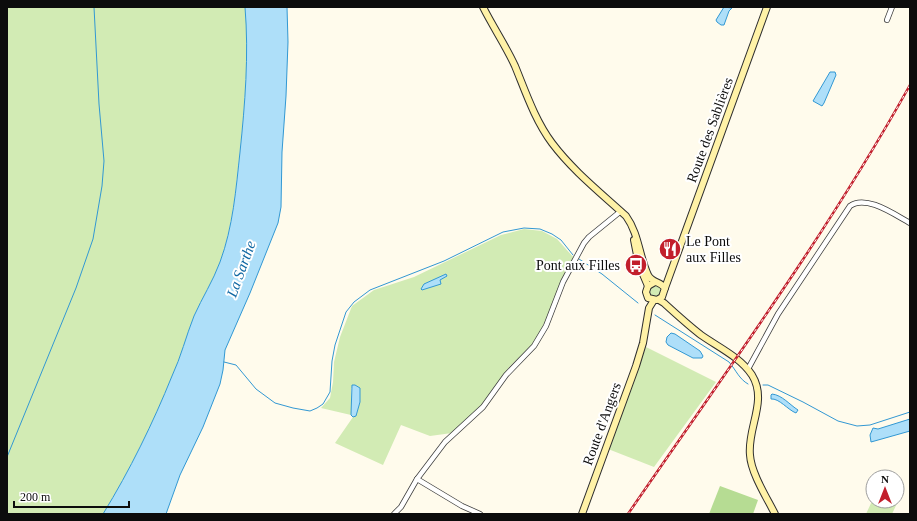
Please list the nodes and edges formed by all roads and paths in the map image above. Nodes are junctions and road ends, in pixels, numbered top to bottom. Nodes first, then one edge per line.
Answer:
1 (483, 7) edge
2 (768, 7) edge
3 (892, 7) edge
4 (887, 20) dead end
5 (621, 211) junction
6 (910, 223) edge
7 (674, 261) junction
8 (657, 283) junction
9 (648, 286) junction
10 (664, 291) junction
11 (648, 298) junction
12 (657, 300) junction
13 (685, 321) junction
14 (643, 343) junction
15 (746, 367) junction
16 (417, 480) junction
17 (394, 514) edge
18 (480, 514) edge
19 (582, 514) edge
20 (775, 514) edge

1 - 5 street
2 - 7 street, Route des Sablières
3 - 4 street
5 - 8 street
5 - 9 street
5 - 16 street
6 - 15 street
7 - 8 street, Route des Sablières
7 - 10 street, Route des Sablières
8 - 9 street
8 - 10 street
9 - 11 street
10 - 12 street
10 - 13 street
11 - 12 street
11 - 14 street, Route d'Angers
12 - 13 street
12 - 14 street, Route d'Angers
13 - 15 street
14 - 19 street, Route d'Angers
15 - 20 street
16 - 17 street
16 - 18 street

